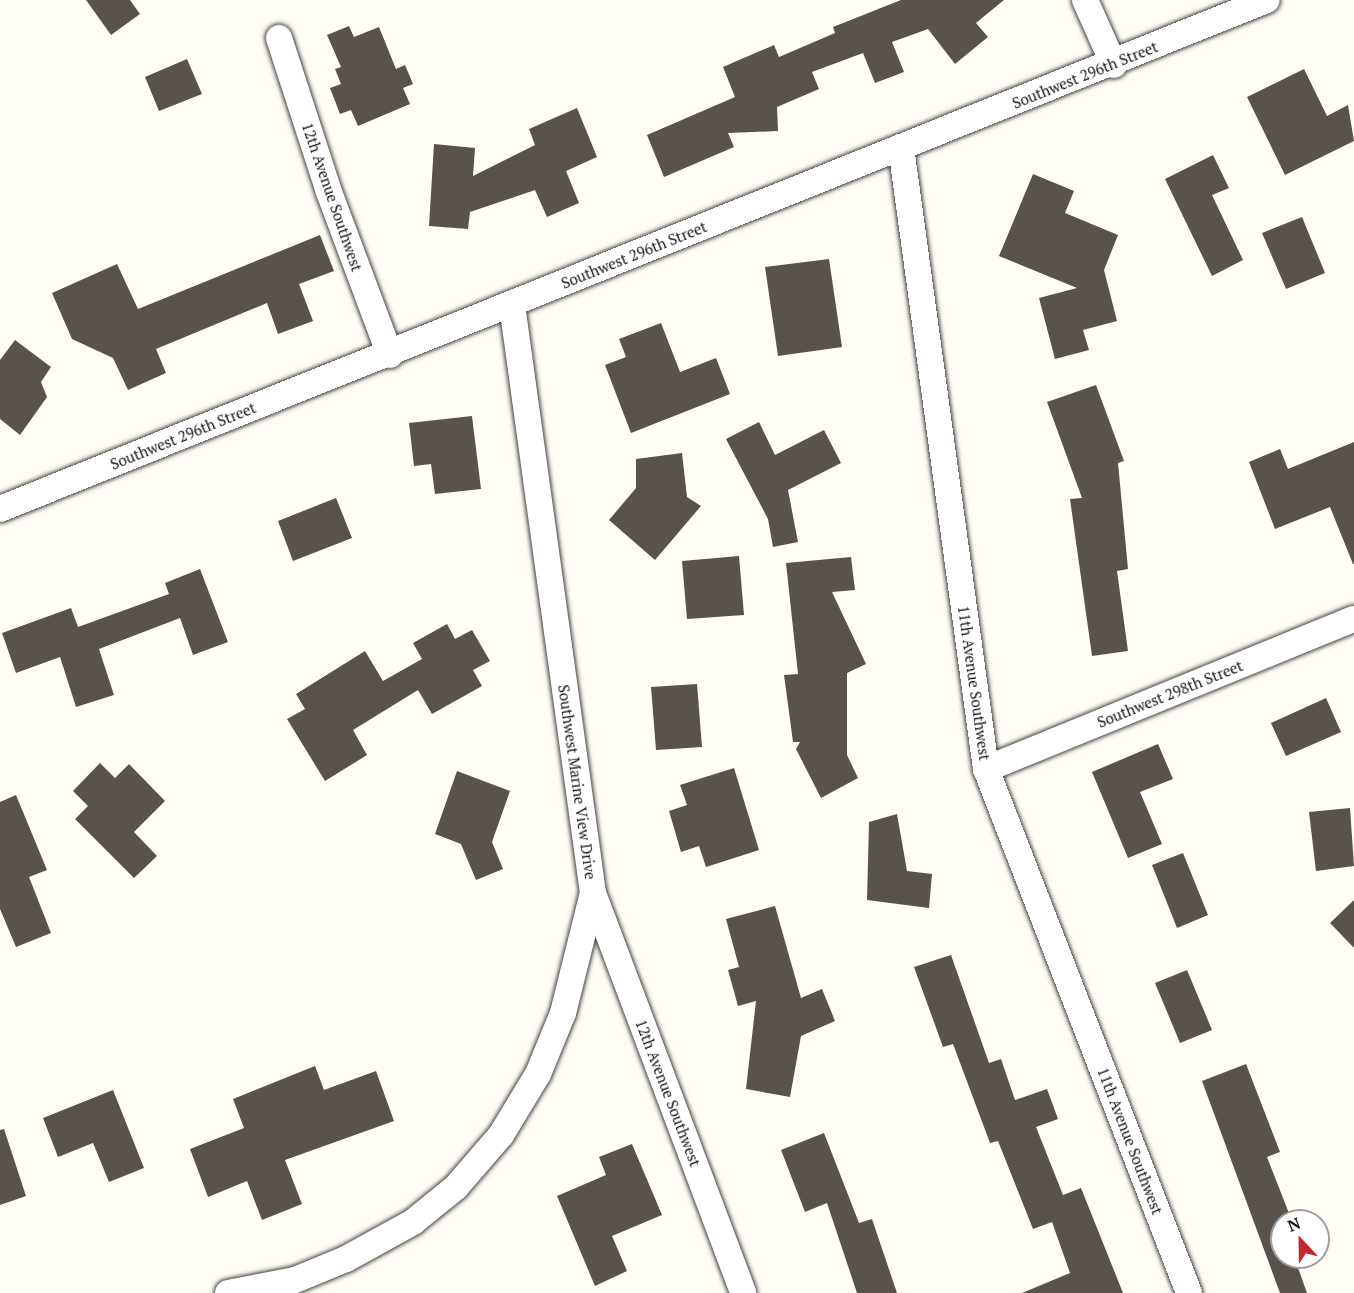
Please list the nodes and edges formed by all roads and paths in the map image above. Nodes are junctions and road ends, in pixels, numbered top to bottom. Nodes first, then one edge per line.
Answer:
1 (1085, 0) edge
2 (1267, 0) edge
3 (279, 38) dead end
4 (1114, 65) junction
5 (901, 147) junction
6 (512, 305) junction
7 (390, 355) junction
8 (0, 509) edge
9 (1354, 620) edge
10 (986, 769) junction
11 (593, 893) junction
12 (228, 1293) edge
13 (743, 1293) edge
14 (1190, 1293) edge

1 - 4 street
2 - 4 street, Southwest 296th Street
3 - 7 street, 12th Avenue Southwest
4 - 5 street, Southwest 296th Street
5 - 6 street, Southwest 296th Street
5 - 10 street, 11th Avenue Southwest
6 - 7 street, Southwest 296th Street
6 - 11 street, Southwest Marine View Drive
7 - 8 street, Southwest 296th Street
9 - 10 street, Southwest 298th Street
10 - 14 street, 11th Avenue Southwest
11 - 12 street, Southwest Marine View Drive
11 - 13 street, 12th Avenue Southwest

